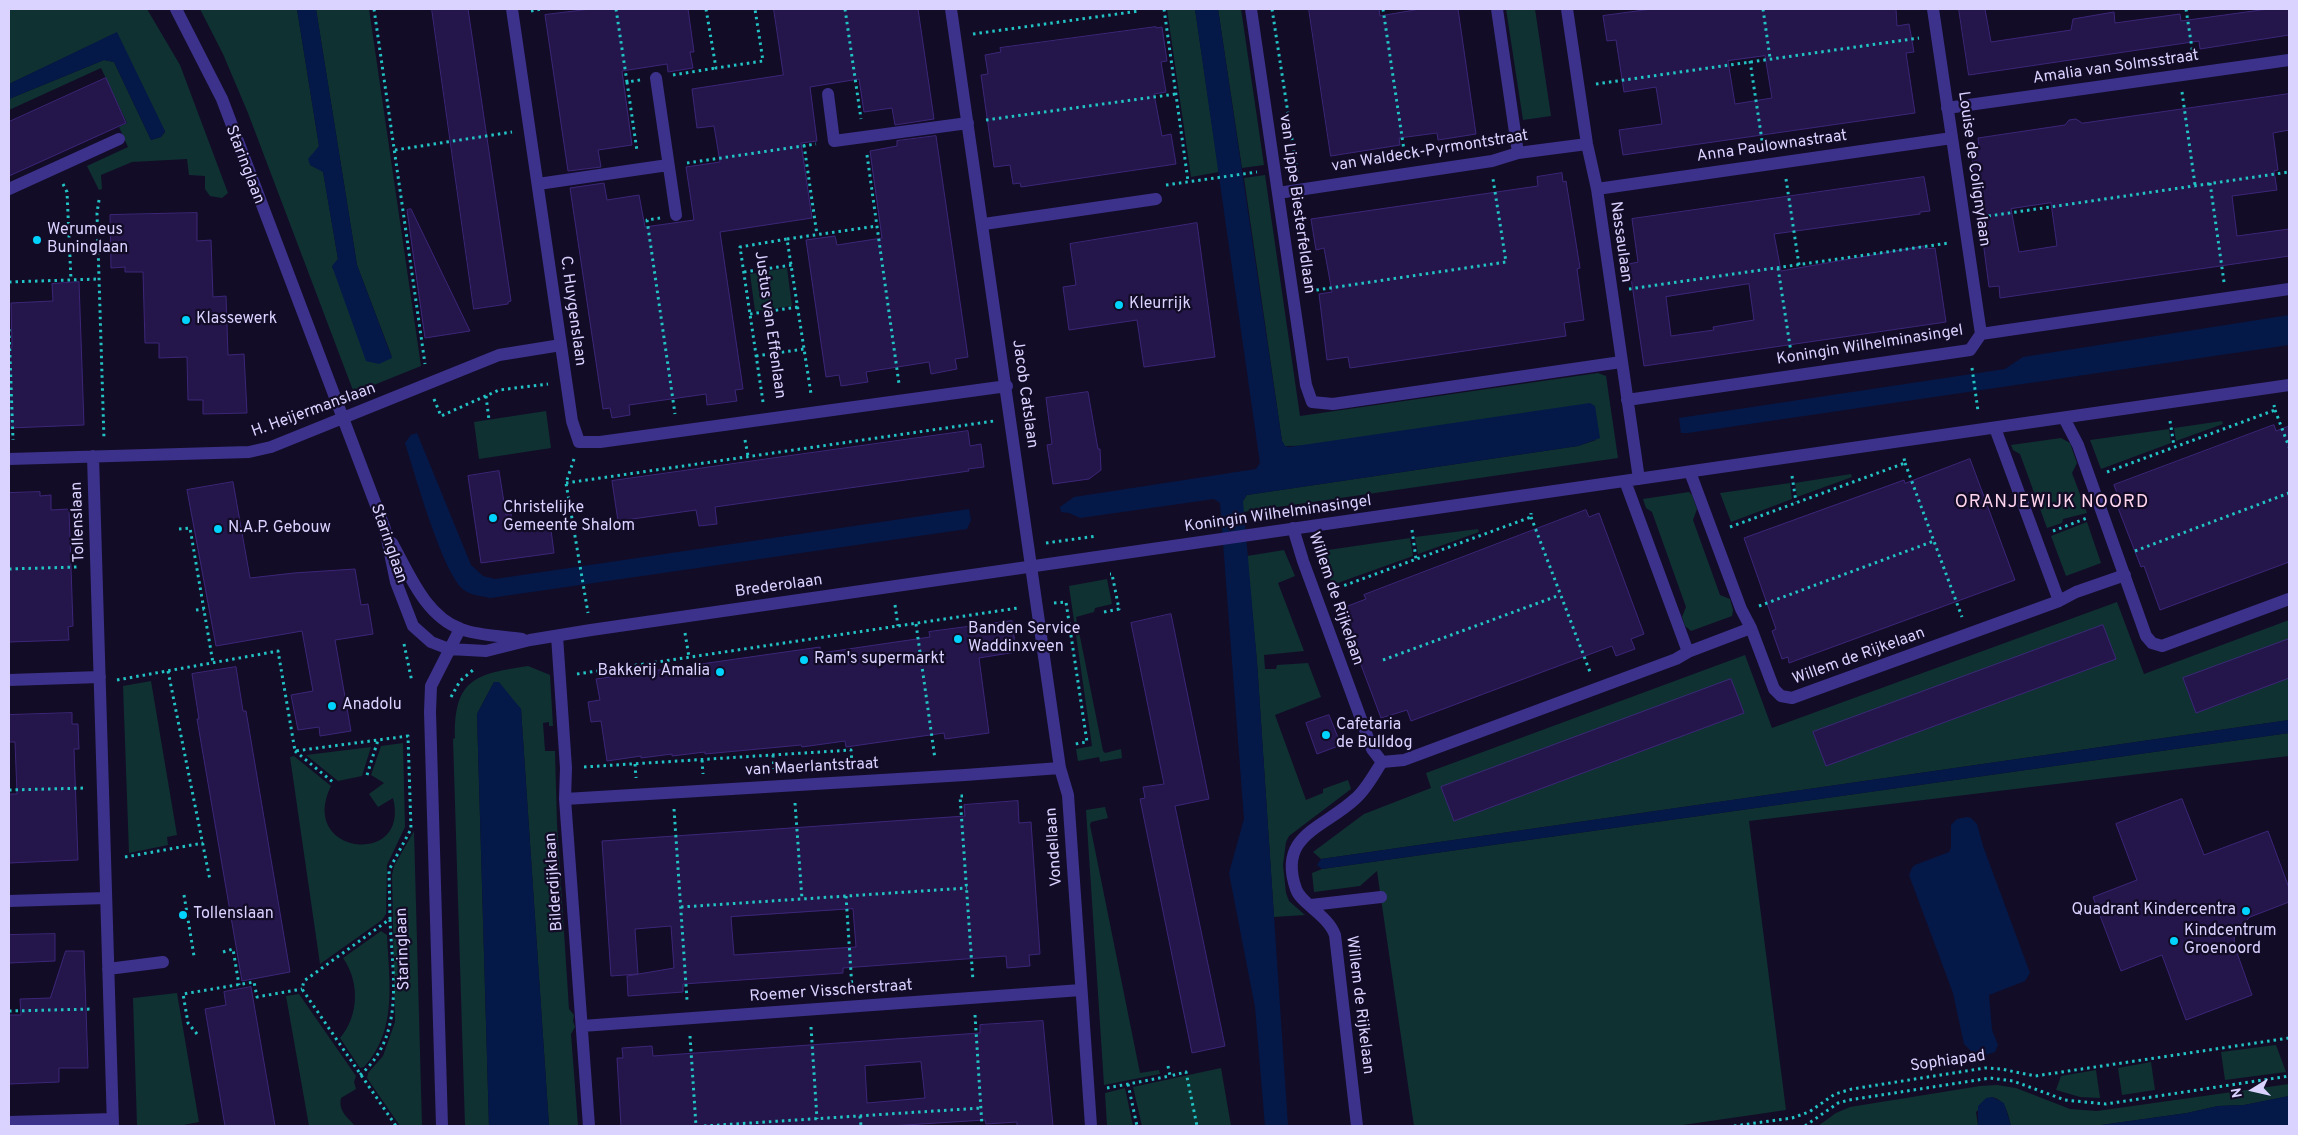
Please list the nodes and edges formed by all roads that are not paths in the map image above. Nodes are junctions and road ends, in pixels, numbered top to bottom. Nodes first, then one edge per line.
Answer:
1 (176, 9) edge
2 (512, 9) edge
3 (951, 9) edge
4 (1251, 9) edge
5 (1497, 9) edge
6 (1567, 9) edge
7 (1933, 9) edge
8 (2289, 60) edge
9 (656, 78) road end
10 (828, 94) dead end
11 (1947, 108) junction
12 (968, 123) junction
13 (119, 138) dead end
14 (1952, 138) junction
15 (1587, 144) junction
16 (1518, 153) junction
17 (668, 165) junction
18 (538, 184) junction
19 (9, 189) edge
20 (1597, 189) junction
21 (1278, 193) junction
22 (1156, 199) road end
23 (676, 216) road end
24 (984, 224) junction
25 (2289, 289) edge
26 (1981, 334) junction
27 (561, 345) junction
28 (1621, 362) junction
29 (2289, 385) edge
30 (1007, 386) junction
31 (1627, 400) junction
32 (2064, 418) junction
33 (343, 419) junction
34 (1995, 428) junction
35 (579, 442) joint
36 (99, 456) junction
37 (11, 459) edge
38 (1690, 472) junction
39 (1639, 479) junction
40 (1625, 481) junction
41 (1293, 528) junction
42 (384, 529) junction
43 (1033, 568) junction
44 (2125, 575) junction
45 (2289, 599) edge
46 (2059, 602) junction
47 (1751, 628) junction
48 (460, 629) junction
49 (557, 636) junction
50 (530, 640) junction
51 (449, 649) junction
52 (1688, 652) junction
53 (100, 677) junction
54 (9, 680) edge
55 (1382, 762) junction
56 (1060, 768) junction
57 (566, 799) junction
58 (1381, 897) dead end
59 (106, 898) junction
60 (9, 901) edge
61 (1310, 905) junction
62 (163, 962) dead end
63 (108, 970) junction
64 (1082, 990) junction
65 (582, 1026) junction
66 (9, 1122) edge
67 (113, 1123) edge
68 (442, 1126) edge
69 (589, 1126) edge
70 (1091, 1126) edge
71 (1358, 1126) edge

1 - 33 street, Staringlaan
2 - 18 street, C. Huygenslaan
3 - 12 street, Jacob Catslaan
4 - 21 street, van Lippe Biesterfeldlaan
5 - 16 street
6 - 15 street, Nassaulaan
7 - 11 street, Louise de Colignylaan
8 - 11 street, Amalia van Solmsstraat
9 - 17 street
10 - 12 street
11 - 14 street, Louise de Colignylaan
12 - 24 street, Jacob Catslaan
13 - 19 street
14 - 20 street, Anna Paulownastraat
14 - 26 street, Louise de Colignylaan
15 - 16 street, van Waldeck-Pyrmontstraat
15 - 20 street, Nassaulaan
16 - 21 street, van Waldeck-Pyrmontstraat
17 - 18 street
17 - 23 street
18 - 27 street, C. Huygenslaan
20 - 28 street, Nassaulaan
21 - 28 street, van Lippe Biesterfeldlaan
22 - 24 street
24 - 30 street, Jacob Catslaan
25 - 26 street, Koningin Wilhelminasingel
26 - 31 street, Koningin Wilhelminasingel
27 - 33 street, H. Heijermanslaan
27 - 35 street, C. Huygenslaan
28 - 31 street, Nassaulaan
29 - 32 street, Koningin Wilhelminasingel
30 - 35 street, Justus van Effenlaan
30 - 43 street, Jacob Catslaan
31 - 39 street, Nassaulaan
32 - 34 street, Koningin Wilhelminasingel
32 - 44 street
33 - 36 street, H. Heijermanslaan
33 - 42 street, Staringlaan
34 - 38 street, Koningin Wilhelminasingel
34 - 46 street
36 - 37 street, H. Heijermanslaan
36 - 53 street, Tollenslaan
38 - 39 street, Koningin Wilhelminasingel
38 - 47 street, Willem de Rijkelaan
39 - 40 street, Koningin Wilhelminasingel
40 - 41 street, Koningin Wilhelminasingel
40 - 52 street
41 - 43 street, Koningin Wilhelminasingel
41 - 55 street, Willem de Rijkelaan
42 - 48 street, Staringlaan
42 - 51 street, Staringlaan
43 - 49 street, Brederolaan
43 - 56 street, Vondellaan
44 - 45 street
44 - 46 street, Willem de Rijkelaan
46 - 47 street, Willem de Rijkelaan
47 - 52 street
48 - 50 street, Brederolaan
48 - 51 street, Staringlaan
49 - 50 street, Brederolaan
49 - 57 street, Bilderdijklaan
50 - 51 street, Brederolaan
51 - 68 street, Staringlaan
52 - 55 street
53 - 54 street
53 - 59 street, Tollenslaan
55 - 61 street, Willem de Rijkelaan
56 - 57 street, van Maerlantstraat
56 - 64 street, Vondellaan
57 - 65 street, Bilderdijklaan
58 - 61 street
59 - 60 street
59 - 63 street, Tollenslaan
61 - 71 street, Willem de Rijkelaan
62 - 63 street
63 - 67 street, Tollenslaan
64 - 65 street, Roemer Visscherstraat
64 - 70 street, Vondellaan
65 - 69 street, Bilderdijklaan
66 - 67 street

